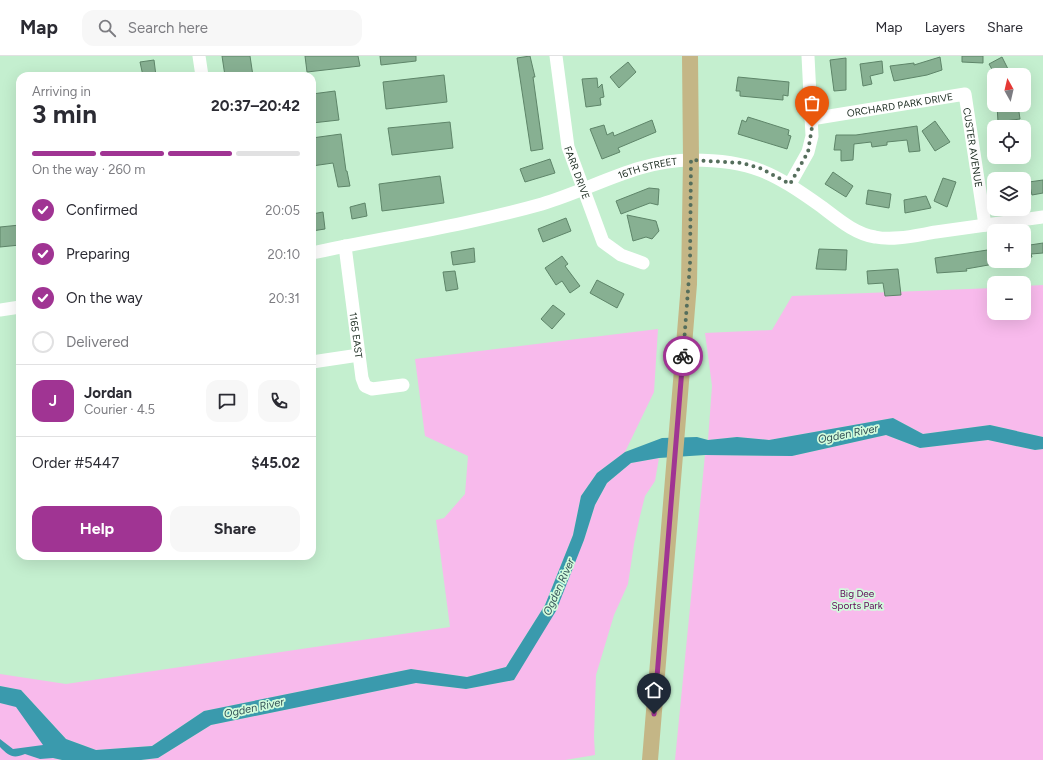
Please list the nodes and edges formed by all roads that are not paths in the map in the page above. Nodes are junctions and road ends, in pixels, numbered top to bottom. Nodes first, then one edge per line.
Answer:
1 (199, 56) edge
2 (556, 56) edge
3 (690, 56) edge
4 (808, 56) edge
5 (201, 72) edge
6 (965, 94) joint
7 (811, 119) junction
8 (691, 160) junction
9 (790, 184) junction
10 (582, 188) junction
11 (1043, 217) edge
12 (985, 225) junction
13 (345, 246) junction
14 (316, 252) edge
15 (643, 263) dead end
16 (16, 308) edge
17 (0, 310) edge
18 (359, 355) junction
19 (316, 361) edge
20 (403, 385) dead end
21 (650, 760) edge

1 - 5 street
2 - 10 street, FARR DRIVE
3 - 8 main road
4 - 7 street
6 - 7 street, ORCHARD PARK DRIVE
6 - 12 street, CUSTER AVENUE
7 - 9 street
8 - 9 street, 16TH STREET
8 - 10 street, 16TH STREET
8 - 21 main road
9 - 12 street, 16TH STREET
10 - 13 street, 16TH STREET
10 - 15 street, FARR DRIVE
11 - 12 street, 16TH STREET
13 - 14 street, 16TH STREET
13 - 18 street, 1165 EAST
16 - 17 street
18 - 19 street
18 - 20 street, 1165 EAST

